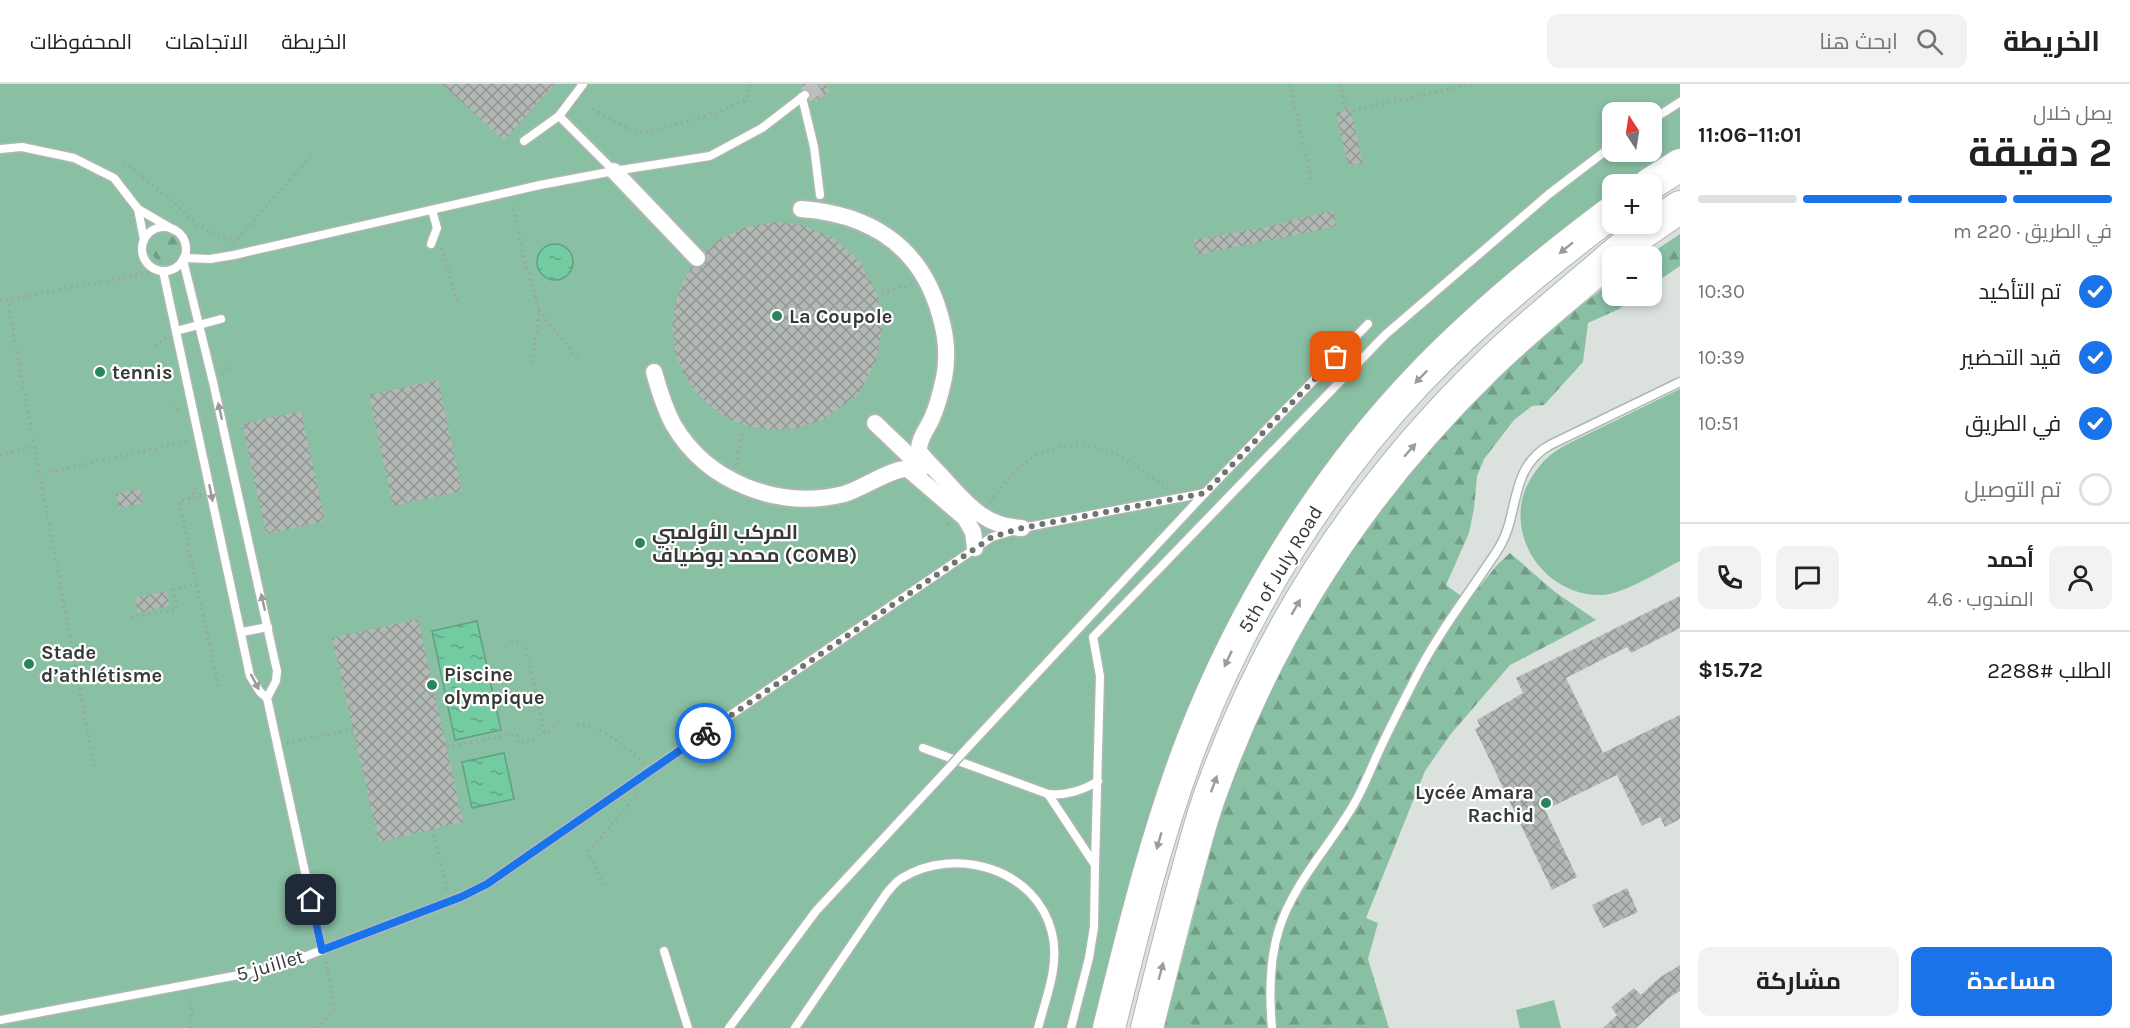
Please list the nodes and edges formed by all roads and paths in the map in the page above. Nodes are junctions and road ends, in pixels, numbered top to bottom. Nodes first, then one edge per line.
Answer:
1 (583, 84) edge
2 (750, 84) edge
3 (1290, 84) edge
4 (1340, 84) edge
5 (1473, 84) edge
6 (1680, 102) edge
7 (593, 109) dead end
8 (1662, 114) edge
9 (559, 116) junction
10 (524, 141) dead end
11 (0, 149) edge
12 (1602, 154) edge
13 (312, 155) dead end
14 (123, 162) dead end
15 (1680, 165) edge
16 (614, 171) junction
17 (1662, 176) edge
18 (1311, 180) dead end
19 (510, 192) junction
20 (820, 195) dead end
21 (1680, 207) edge
22 (138, 208) junction
23 (801, 209) dead end
24 (432, 210) junction
25 (1602, 220) edge
26 (437, 228) junction
27 (174, 230) junction
28 (144, 240) junction
29 (234, 242) junction
30 (431, 244) dead end
31 (1626, 246) edge
32 (234, 255) junction
33 (697, 258) dead end
34 (184, 259) junction
35 (1602, 267) edge
36 (161, 271) junction
37 (927, 280) junction
38 (882, 293) dead end
39 (8, 299) junction
40 (0, 301) edge
41 (458, 305) dead end
42 (539, 310) junction
43 (220, 319) dead end
44 (1368, 324) dead end
45 (199, 325) junction
46 (176, 332) junction
47 (577, 358) dead end
48 (532, 367) dead end
49 (654, 372) dead end
50 (1680, 382) edge
51 (875, 423) dead end
52 (742, 432) dead end
53 (200, 439) junction
54 (34, 446) junction
55 (0, 455) edge
56 (50, 472) dead end
57 (733, 481) junction
58 (942, 488) junction
59 (211, 492) junction
60 (1205, 493) junction
61 (1180, 496) junction
62 (963, 508) junction
63 (1022, 528) junction
64 (943, 529) dead end
65 (975, 548) junction
66 (197, 584) junction
67 (131, 617) dead end
68 (1087, 619) junction
69 (268, 627) junction
70 (242, 633) junction
71 (1094, 638) junction
72 (511, 640) dead end
73 (219, 689) dead end
74 (267, 698) junction
75 (577, 725) dead end
76 (555, 727) dead end
77 (353, 729) dead end
78 (544, 733) junction
79 (277, 745) junction
80 (447, 747) dead end
81 (923, 748) dead end
82 (94, 766) dead end
83 (653, 770) junction
84 (1098, 781) junction
85 (639, 793) dead end
86 (1048, 794) junction
87 (433, 829) dead end
88 (1095, 865) junction
89 (603, 885) dead end
90 (449, 902) junction
91 (322, 950) junction
92 (664, 951) dead end
93 (193, 985) junction
94 (0, 1020) edge
95 (191, 1028) edge
96 (317, 1028) edge
97 (688, 1028) edge
98 (729, 1028) edge
99 (795, 1028) edge
100 (1038, 1028) edge
101 (1071, 1028) edge
102 (1109, 1028) edge
103 (1147, 1028) edge
104 (1272, 1028) edge

1 - 9 lane
2 - 7 path
3 - 18 path
4 - 5 path
6 - 8 lane
9 - 10 lane
9 - 16 lane
11 - 22 lane
12 - 71 lane
13 - 29 path
14 - 29 path
15 - 17 highway
16 - 19 lane
16 - 20 lane
16 - 33 street
19 - 24 lane
19 - 42 path
21 - 31 highway, 5th of July Road
22 - 27 lane
22 - 28 lane
23 - 37 street
24 - 26 lane
24 - 32 lane
25 -> 102 highway, 5th of July Road
26 - 30 lane
26 - 41 path
27 - 28 lane
27 - 34 lane
28 - 36 lane
29 - 32 path
32 - 34 lane
34 - 36 lane
34 - 45 lane
103 -> 35 highway, 5th of July Road
36 - 39 path
36 - 46 lane
37 - 38 path
37 - 58 street
39 - 40 path
39 - 54 path
42 - 47 path
42 - 48 path
43 - 45 lane
44 - 60 lane
45 - 46 lane
69 -> 45 lane
46 - 53 lane
49 - 57 street
50 - 104 lane
51 - 58 street
52 - 57 path
53 - 56 path
53 - 59 lane
54 - 55 path
54 - 82 path
57 - 58 street
58 - 62 street
59 - 66 path
59 -> 70 lane
60 - 61 lane
60 - 68 lane
61 - 62 path
61 - 63 lane
62 - 63 street
62 - 64 path
62 - 65 street
63 - 65 lane
65 - 83 lane
66 - 67 path
66 - 73 path
68 - 71 lane
68 - 98 lane, bridge
69 - 70 lane
69 - 74 lane
70 -> 74 lane
71 - 84 lane
72 - 78 path
74 - 79 lane, 5 juillet
75 - 83 path
76 - 78 path
77 - 79 path
78 - 80 path
79 - 91 lane, 5 juillet
81 - 86 lane
83 - 90 lane
84 - 86 lane
84 - 88 lane
85 - 89 path
86 - 88 lane
87 - 90 path
88 - 101 lane
90 - 91 lane
91 - 93 lane, 5 juillet
91 - 96 path
92 - 97 lane
93 - 94 lane, 5 juillet
93 - 95 path
99 - 100 lane

